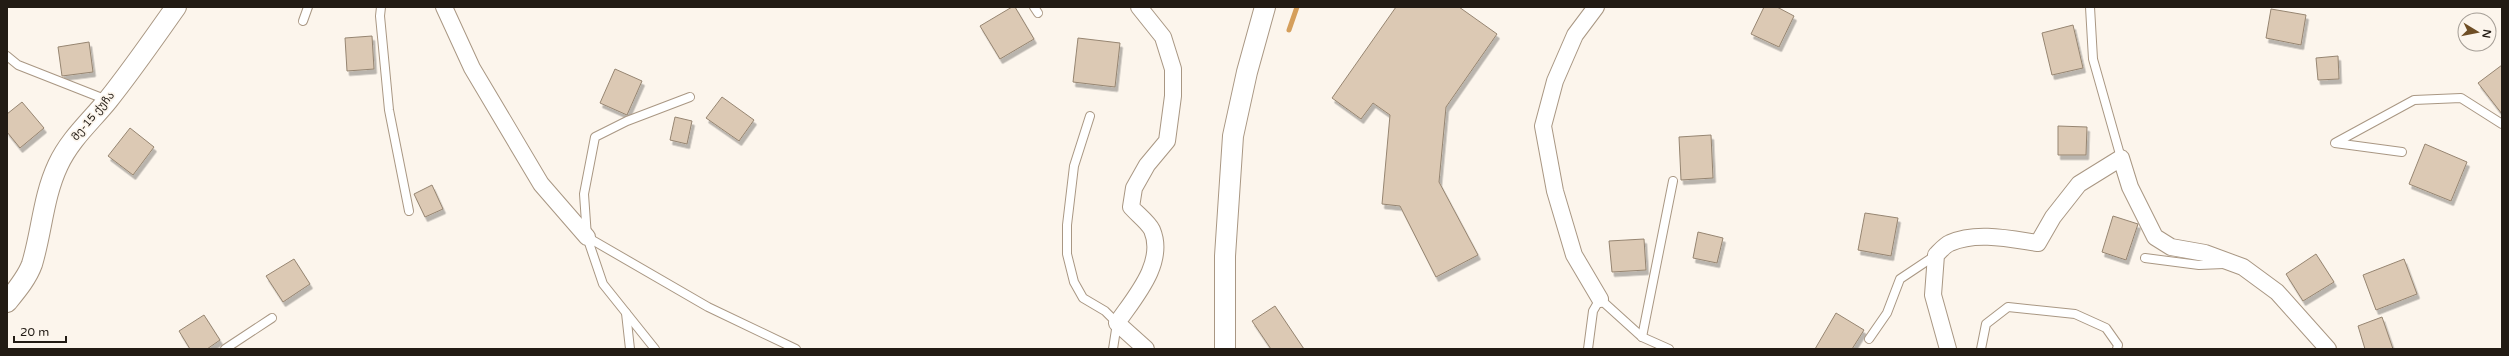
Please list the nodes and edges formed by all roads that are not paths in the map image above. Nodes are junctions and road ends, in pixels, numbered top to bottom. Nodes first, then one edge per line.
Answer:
1 (176, 7) edge
2 (308, 7) edge
3 (381, 7) edge
4 (444, 7) edge
5 (1139, 7) edge
6 (1265, 7) edge
7 (1596, 7) edge
8 (2090, 7) edge
9 (303, 21) dead end
10 (7, 56) edge
11 (690, 97) dead end
12 (108, 100) junction
13 (1090, 116) dead end
14 (2502, 124) edge
15 (2402, 152) dead end
16 (2120, 158) junction
17 (1674, 181) dead end
18 (409, 211) dead end
19 (587, 237) junction
20 (1936, 255) junction
21 (2145, 258) dead end
22 (2233, 264) junction
23 (9, 298) edge
24 (1600, 299) junction
25 (626, 312) junction
26 (272, 318) dead end
27 (1117, 323) junction
28 (1642, 337) junction
29 (1869, 339) dead end
30 (225, 349) edge
31 (630, 349) edge
32 (655, 349) edge
33 (796, 349) edge
34 (1113, 349) edge
35 (1146, 349) edge
36 (1225, 349) edge
37 (1588, 349) edge
38 (1668, 349) edge
39 (1948, 349) edge
40 (1981, 349) edge
41 (2117, 349) edge
42 (2328, 349) edge

1 - 12 street, მე-15 ქუჩა
2 - 9 lane
3 - 18 lane
4 - 19 street
5 - 27 street
6 - 36 street
7 - 24 street
8 - 16 lane
10 - 12 lane
11 - 19 lane
12 - 23 street, მე-15 ქუჩა
13 - 27 lane
14 - 15 lane
16 - 20 street
16 - 22 street
17 - 28 lane
19 - 25 lane
19 - 33 lane
20 - 29 lane
20 - 39 street
21 - 22 lane
22 - 42 street
24 - 28 lane
24 - 37 lane
25 - 31 lane
25 - 32 lane
26 - 30 lane
27 - 34 lane
27 - 35 street
28 - 38 lane
40 - 41 lane

